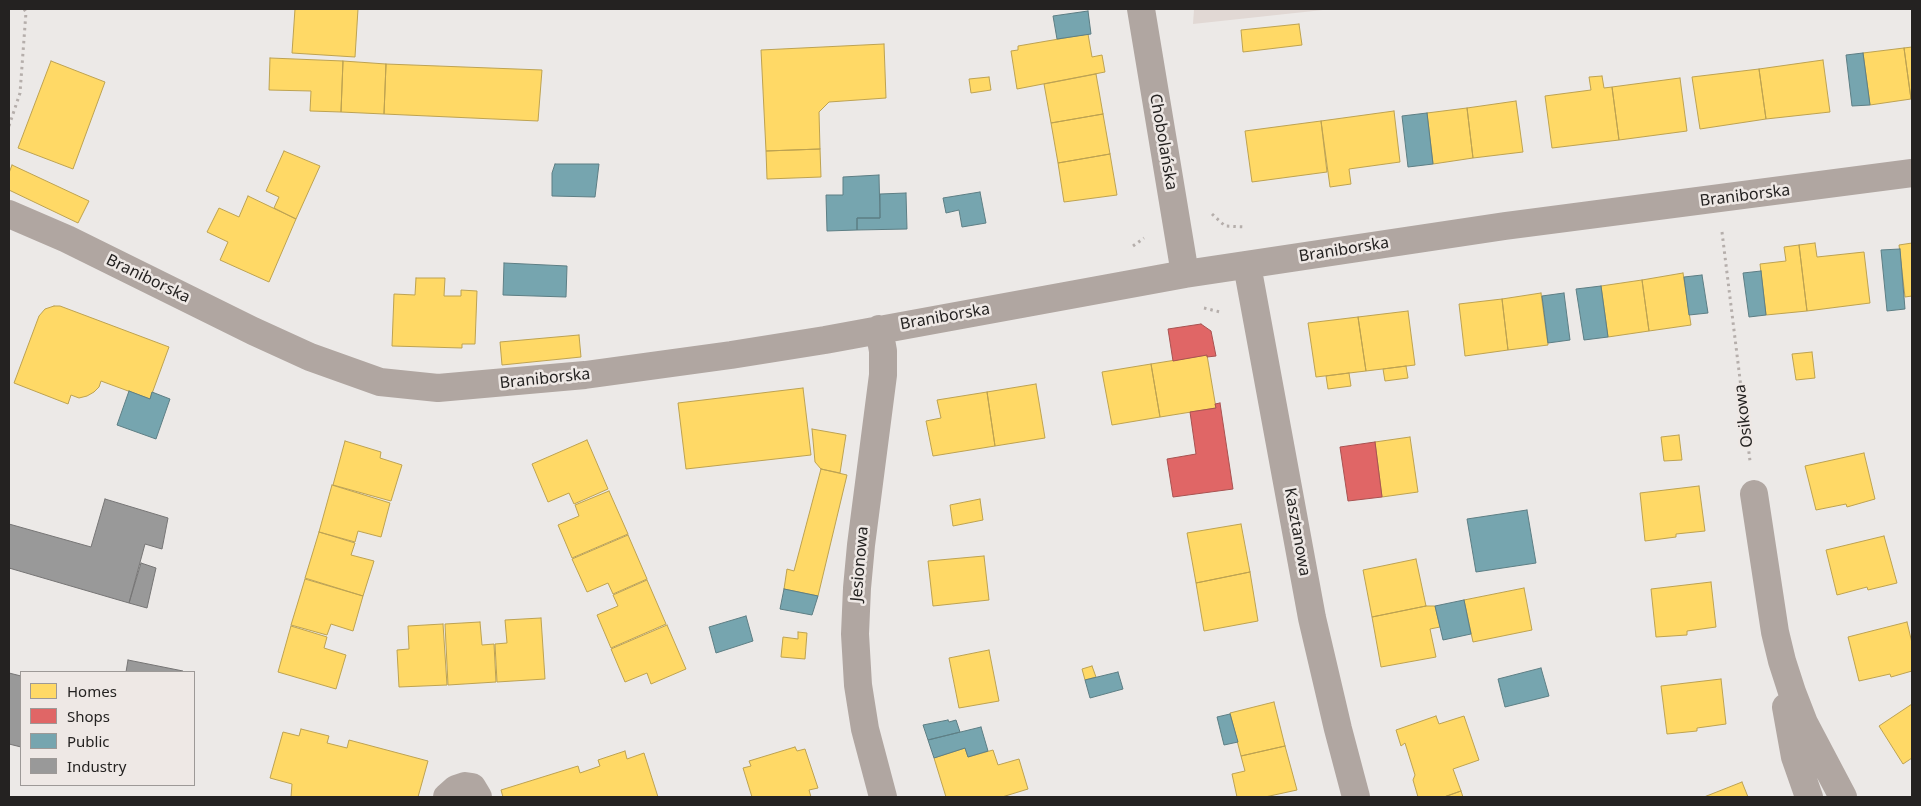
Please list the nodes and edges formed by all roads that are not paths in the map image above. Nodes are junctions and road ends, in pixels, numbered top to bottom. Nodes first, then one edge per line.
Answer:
1 (1141, 9) edge
2 (1912, 174) edge
3 (9, 214) edge
4 (1247, 265) junction
5 (1185, 274) junction
6 (879, 329) junction
7 (1754, 494) road end
8 (1775, 632) junction
9 (447, 797) edge
10 (478, 797) edge
11 (883, 797) edge
12 (1356, 797) edge
13 (1809, 797) edge
14 (1844, 797) edge

1 - 5 street, Chobolańska
2 - 4 street, Braniborska
3 - 6 street, Braniborska
4 - 5 street, Braniborska
4 - 12 street, Kasztanowa
5 - 6 street, Braniborska
6 - 11 street, Jesionowa
7 - 8 street
8 - 13 street
8 - 14 street
9 - 10 street

